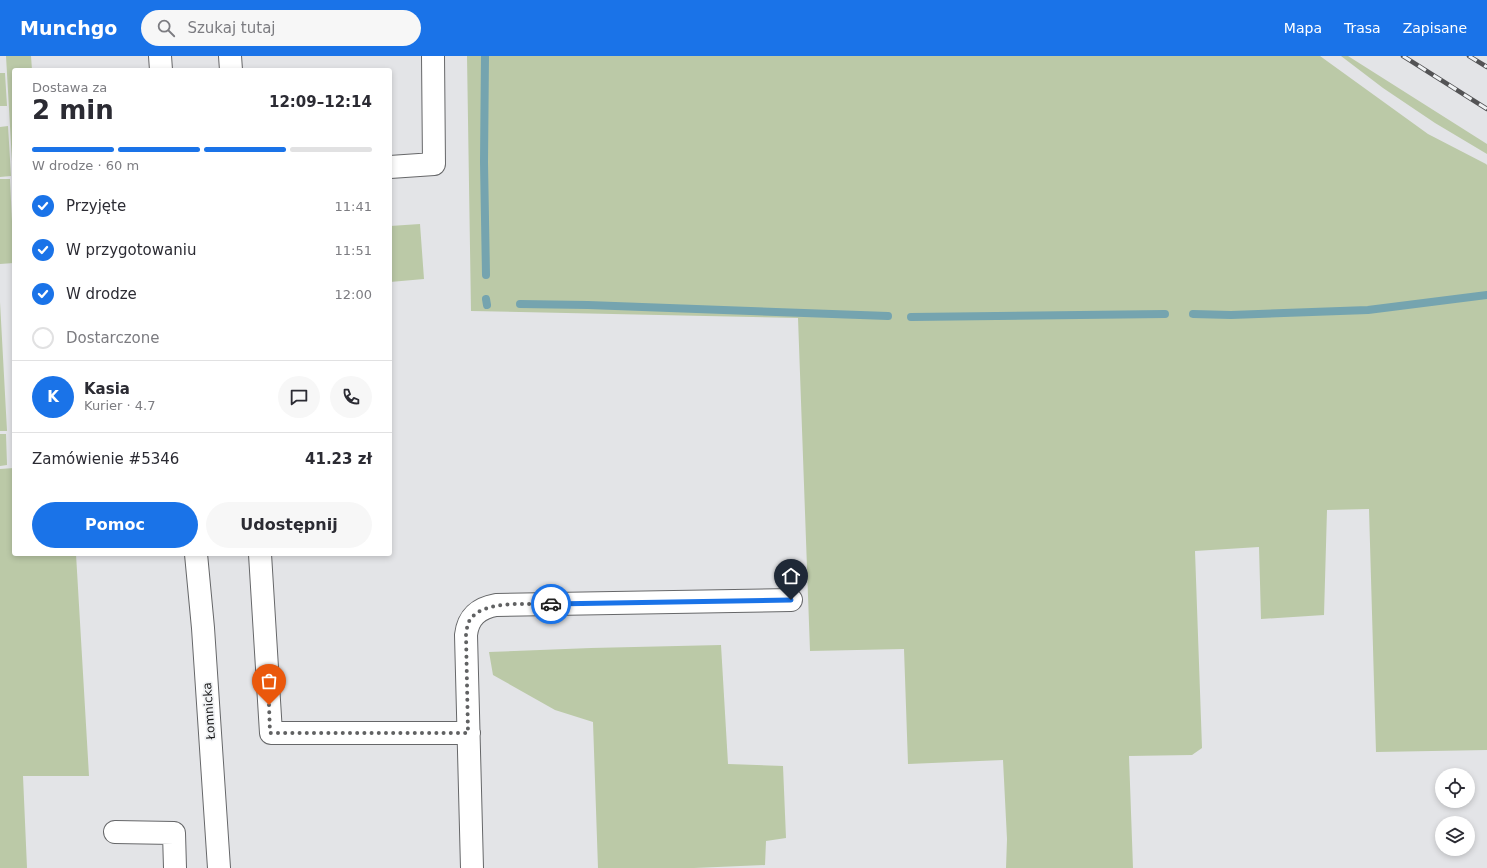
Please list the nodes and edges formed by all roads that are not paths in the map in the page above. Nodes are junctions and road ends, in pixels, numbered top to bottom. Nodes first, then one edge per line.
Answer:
1 (160, 56) edge
2 (230, 56) edge
3 (433, 56) edge
4 (160, 68) edge
5 (231, 68) edge
6 (392, 167) edge
7 (196, 556) edge
8 (260, 556) edge
9 (791, 600) dead end
10 (468, 733) junction
11 (114, 832) dead end
12 (174, 868) edge
13 (219, 868) edge
14 (472, 868) edge

1 - 4 street
2 - 5 street
3 - 6 street
7 - 13 street, Łomnicka
8 - 10 street
9 - 10 street
10 - 14 street
11 - 12 street

